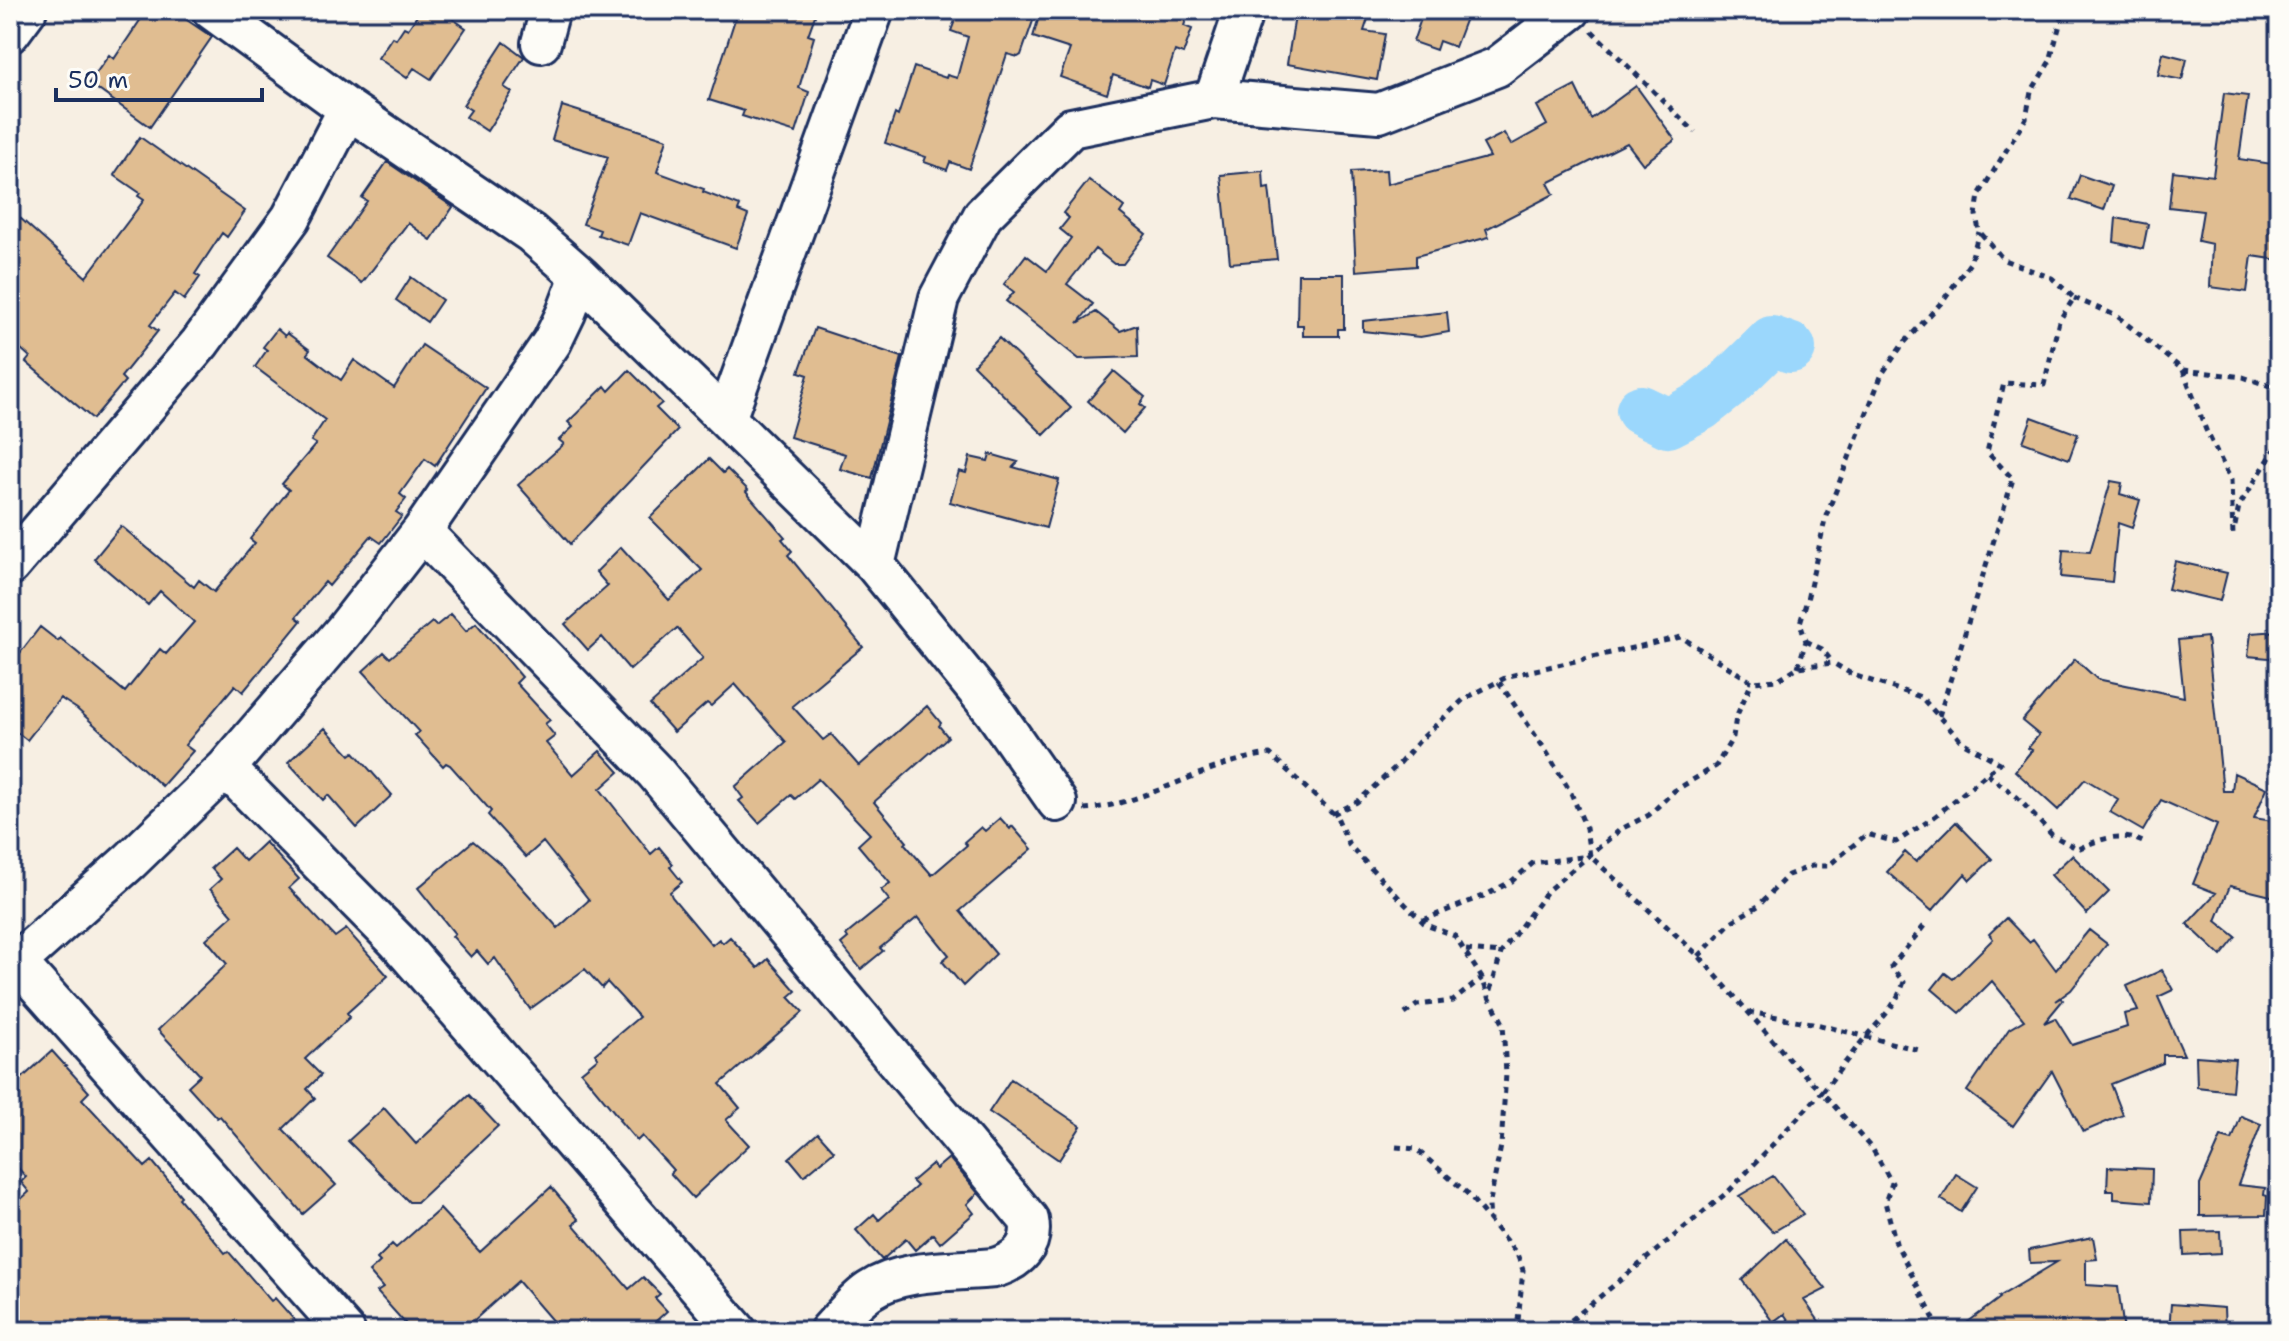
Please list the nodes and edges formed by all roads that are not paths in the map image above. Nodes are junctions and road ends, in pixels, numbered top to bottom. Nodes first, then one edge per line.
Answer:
1 (27, 10) edge
2 (212, 10) edge
3 (874, 10) edge
4 (1244, 10) edge
5 (1571, 10) edge
6 (10, 33) edge
7 (1214, 99) junction
8 (348, 109) junction
9 (580, 276) junction
10 (726, 419) junction
11 (422, 531) junction
12 (875, 565) junction
13 (10, 566) edge
14 (226, 768) junction
15 (1057, 802) road end
16 (14, 965) edge
17 (345, 1331) edge
18 (737, 1331) edge
19 (829, 1331) edge

1 - 6 street
2 - 8 street
3 - 10 street
4 - 7 street
5 - 7 street
7 - 12 street
8 - 9 street
8 - 13 street
9 - 10 street
9 - 11 street
10 - 12 street
11 - 14 street
11 - 19 street
12 - 15 street
14 - 16 street
14 - 18 street
16 - 17 street

